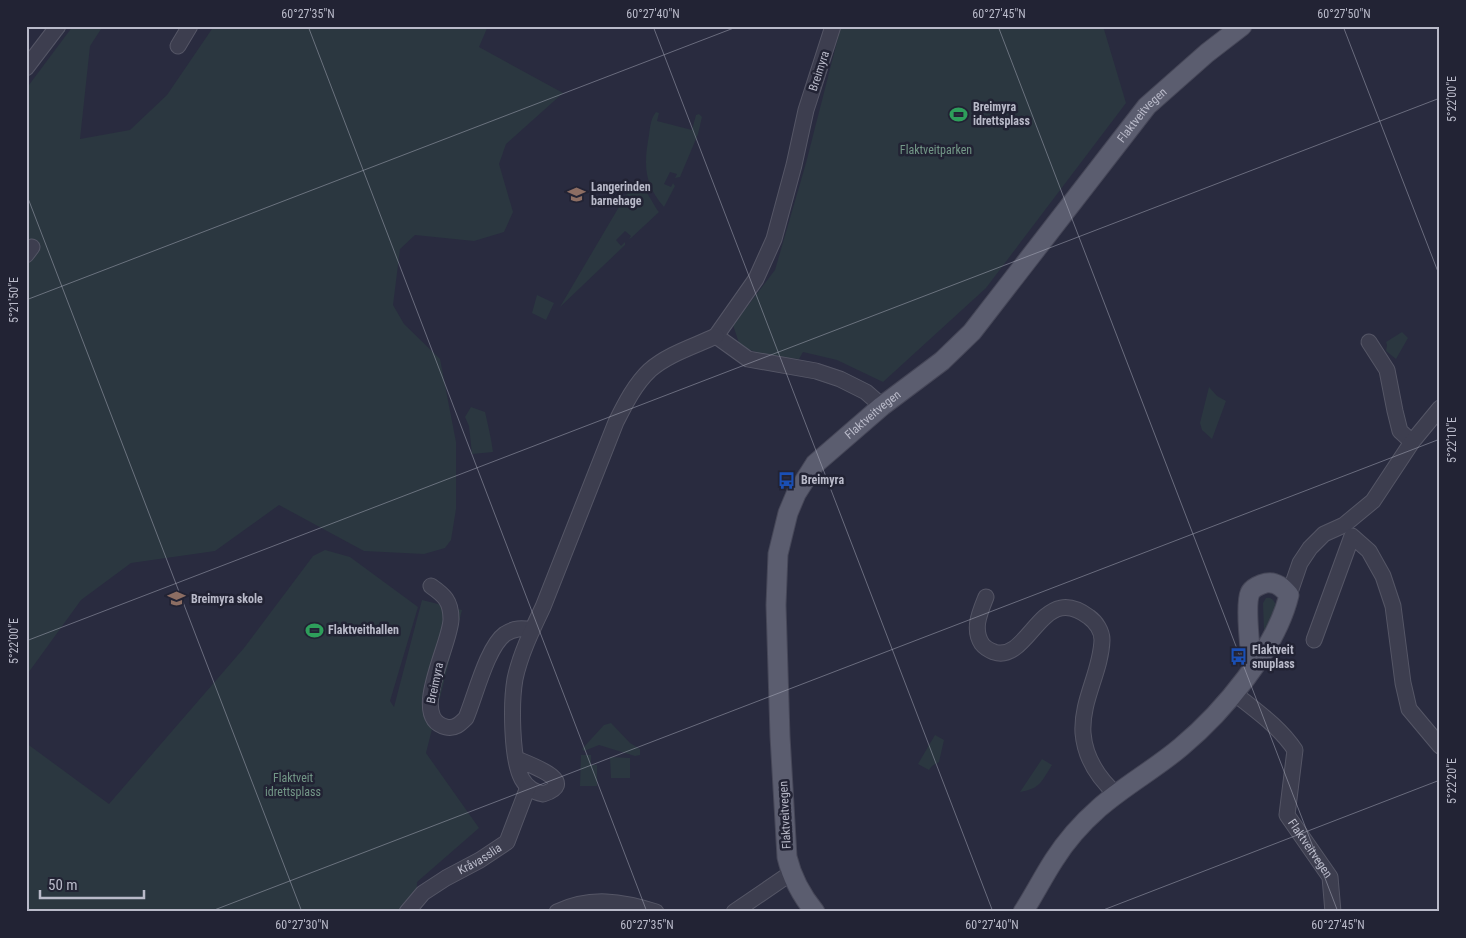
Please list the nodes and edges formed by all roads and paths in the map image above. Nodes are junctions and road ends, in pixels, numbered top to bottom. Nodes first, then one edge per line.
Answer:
1 (58, 26) edge
2 (190, 26) edge
3 (833, 26) edge
4 (1242, 26) edge
5 (178, 46) dead end
6 (26, 68) edge
7 (716, 336) junction
8 (1369, 342) dead end
9 (882, 406) junction
10 (1440, 408) edge
11 (1412, 442) junction
12 (1348, 530) junction
13 (430, 586) dead end
14 (1289, 595) junction
15 (986, 597) dead end
16 (532, 630) junction
17 (1314, 640) dead end
18 (1253, 667) junction
19 (1234, 693) junction
20 (1440, 746) edge
21 (517, 760) junction
22 (528, 787) junction
23 (1117, 795) junction
24 (791, 873) junction
25 (632, 909) edge
26 (407, 912) edge
27 (557, 912) edge
28 (656, 912) edge
29 (734, 912) edge
30 (815, 912) edge
31 (1023, 912) edge
32 (1333, 912) edge

1 - 6 street
2 - 5 street
3 - 7 street, Breimyra
4 - 9 main road, Flaktveitvegen
7 - 9 street
7 - 16 street, Breimyra
8 - 11 street
9 - 24 main road, Flaktveitvegen
10 - 11 street
11 - 12 street
12 - 14 street
12 - 17 street
12 - 20 street
13 - 16 street, Breimyra
14 - 18 main road
14 - 18 main road
15 - 23 street
16 - 21 street, Breimyra
18 - 19 main road
19 - 23 main road
19 - 32 street, Flaktveitvegen
21 - 22 street, Breimyra
21 - 22 street
22 - 26 street, Kråvasslia
23 - 31 main road
24 - 29 street
24 - 30 main road, Flaktveitvegen
25 - 27 street
25 - 28 street

